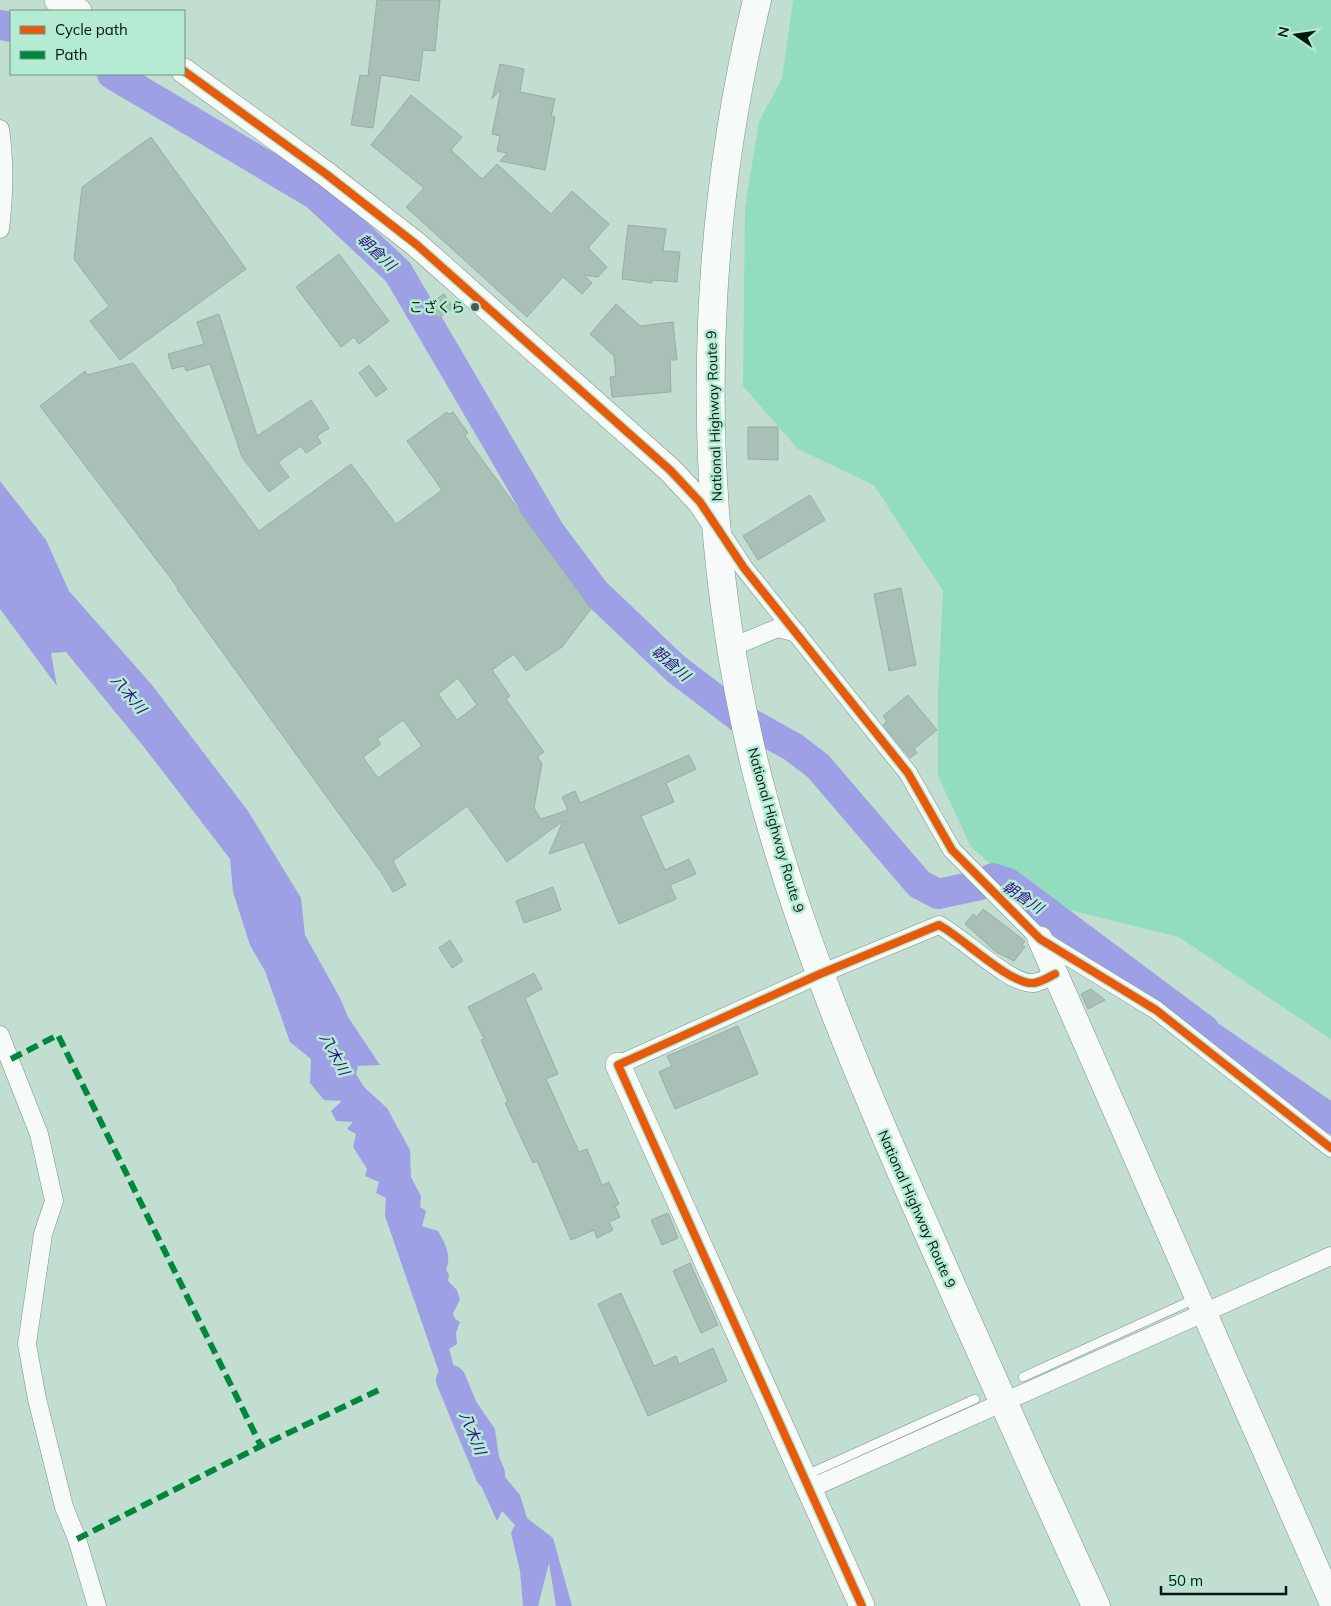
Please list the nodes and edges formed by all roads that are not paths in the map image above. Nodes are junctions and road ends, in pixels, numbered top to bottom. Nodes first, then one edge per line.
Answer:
1 (56, 0) edge
2 (757, 0) edge
3 (77, 10) edge
4 (185, 72) edge
5 (0, 129) edge
6 (1, 204) edge
7 (0, 229) edge
8 (718, 529) junction
9 (797, 633) junction
10 (732, 647) junction
11 (1040, 939) junction
12 (820, 974) junction
13 (1055, 974) junction
14 (0, 1036) edge
15 (618, 1065) joint
16 (1331, 1148) edge
17 (1331, 1256) edge
18 (1201, 1305) junction
19 (1023, 1377) dead end
20 (974, 1399) dead end
21 (1002, 1401) junction
22 (806, 1483) junction
23 (1331, 1601) edge
24 (97, 1606) edge
25 (862, 1606) edge
26 (1096, 1606) edge

1 - 3 street
2 - 8 highway, National Highway Route 9
4 - 8 street
5 - 6 street
6 - 7 street
8 - 9 street
8 - 10 highway, National Highway Route 9
9 - 10 street
9 - 11 street
10 - 12 highway, National Highway Route 9
11 - 13 street
11 - 16 street
12 - 13 street
12 - 15 street
12 - 21 highway, National Highway Route 9
13 - 18 street
14 - 24 street
15 - 22 street
17 - 18 street
18 - 19 lane
18 - 21 street
18 - 23 street
20 - 22 lane
21 - 22 street
21 - 26 highway, National Highway Route 9
22 - 25 street

